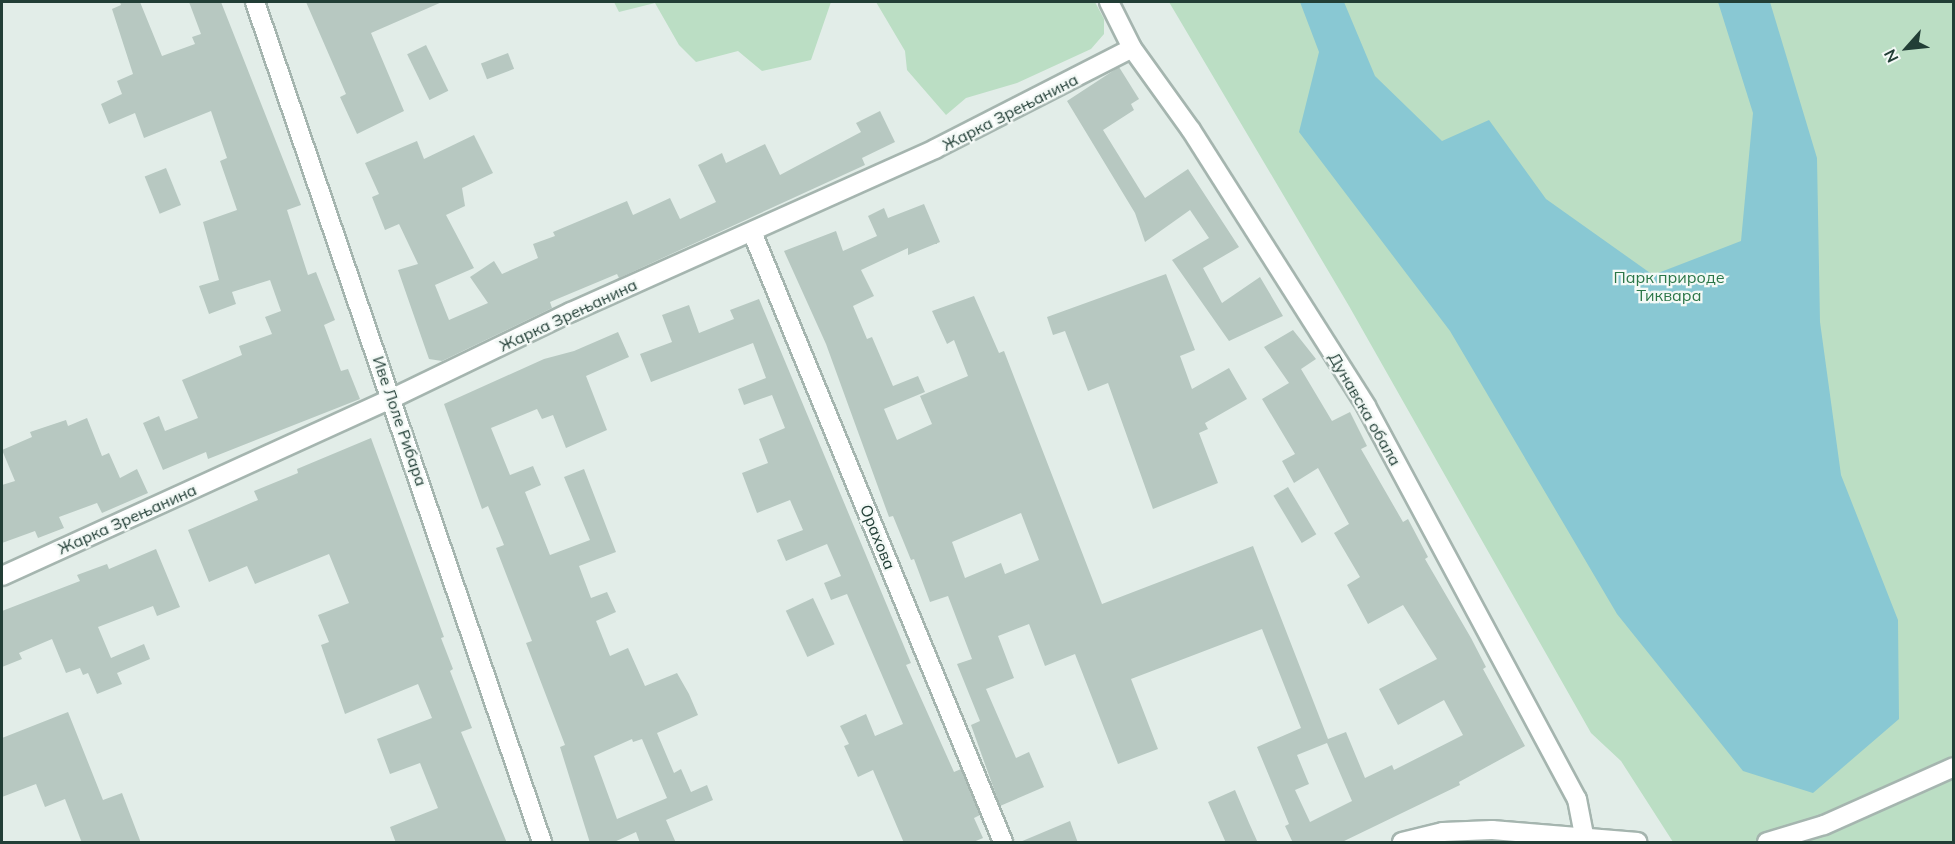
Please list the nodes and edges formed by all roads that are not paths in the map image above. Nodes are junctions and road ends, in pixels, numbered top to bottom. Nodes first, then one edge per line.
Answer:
1 (255, 2) edge
2 (1109, 2) edge
3 (1132, 48) junction
4 (752, 232) junction
5 (393, 398) junction
6 (2, 576) edge
7 (1953, 767) edge
8 (1584, 836) junction
9 (542, 843) edge
10 (1003, 843) edge
11 (1402, 843) edge
12 (1638, 843) edge
13 (1767, 843) edge

1 - 5 street, Иве Лоле Рибара
2 - 3 street, Дунавска обала
3 - 4 street, Жарка Зрењанина
3 - 8 street, Дунавска обала
4 - 5 street, Жарка Зрењанина
4 - 10 street, Орахова
5 - 6 street, Жарка Зрењанина
5 - 9 street, Иве Лоле Рибара
7 - 13 street
8 - 11 street
8 - 12 street

